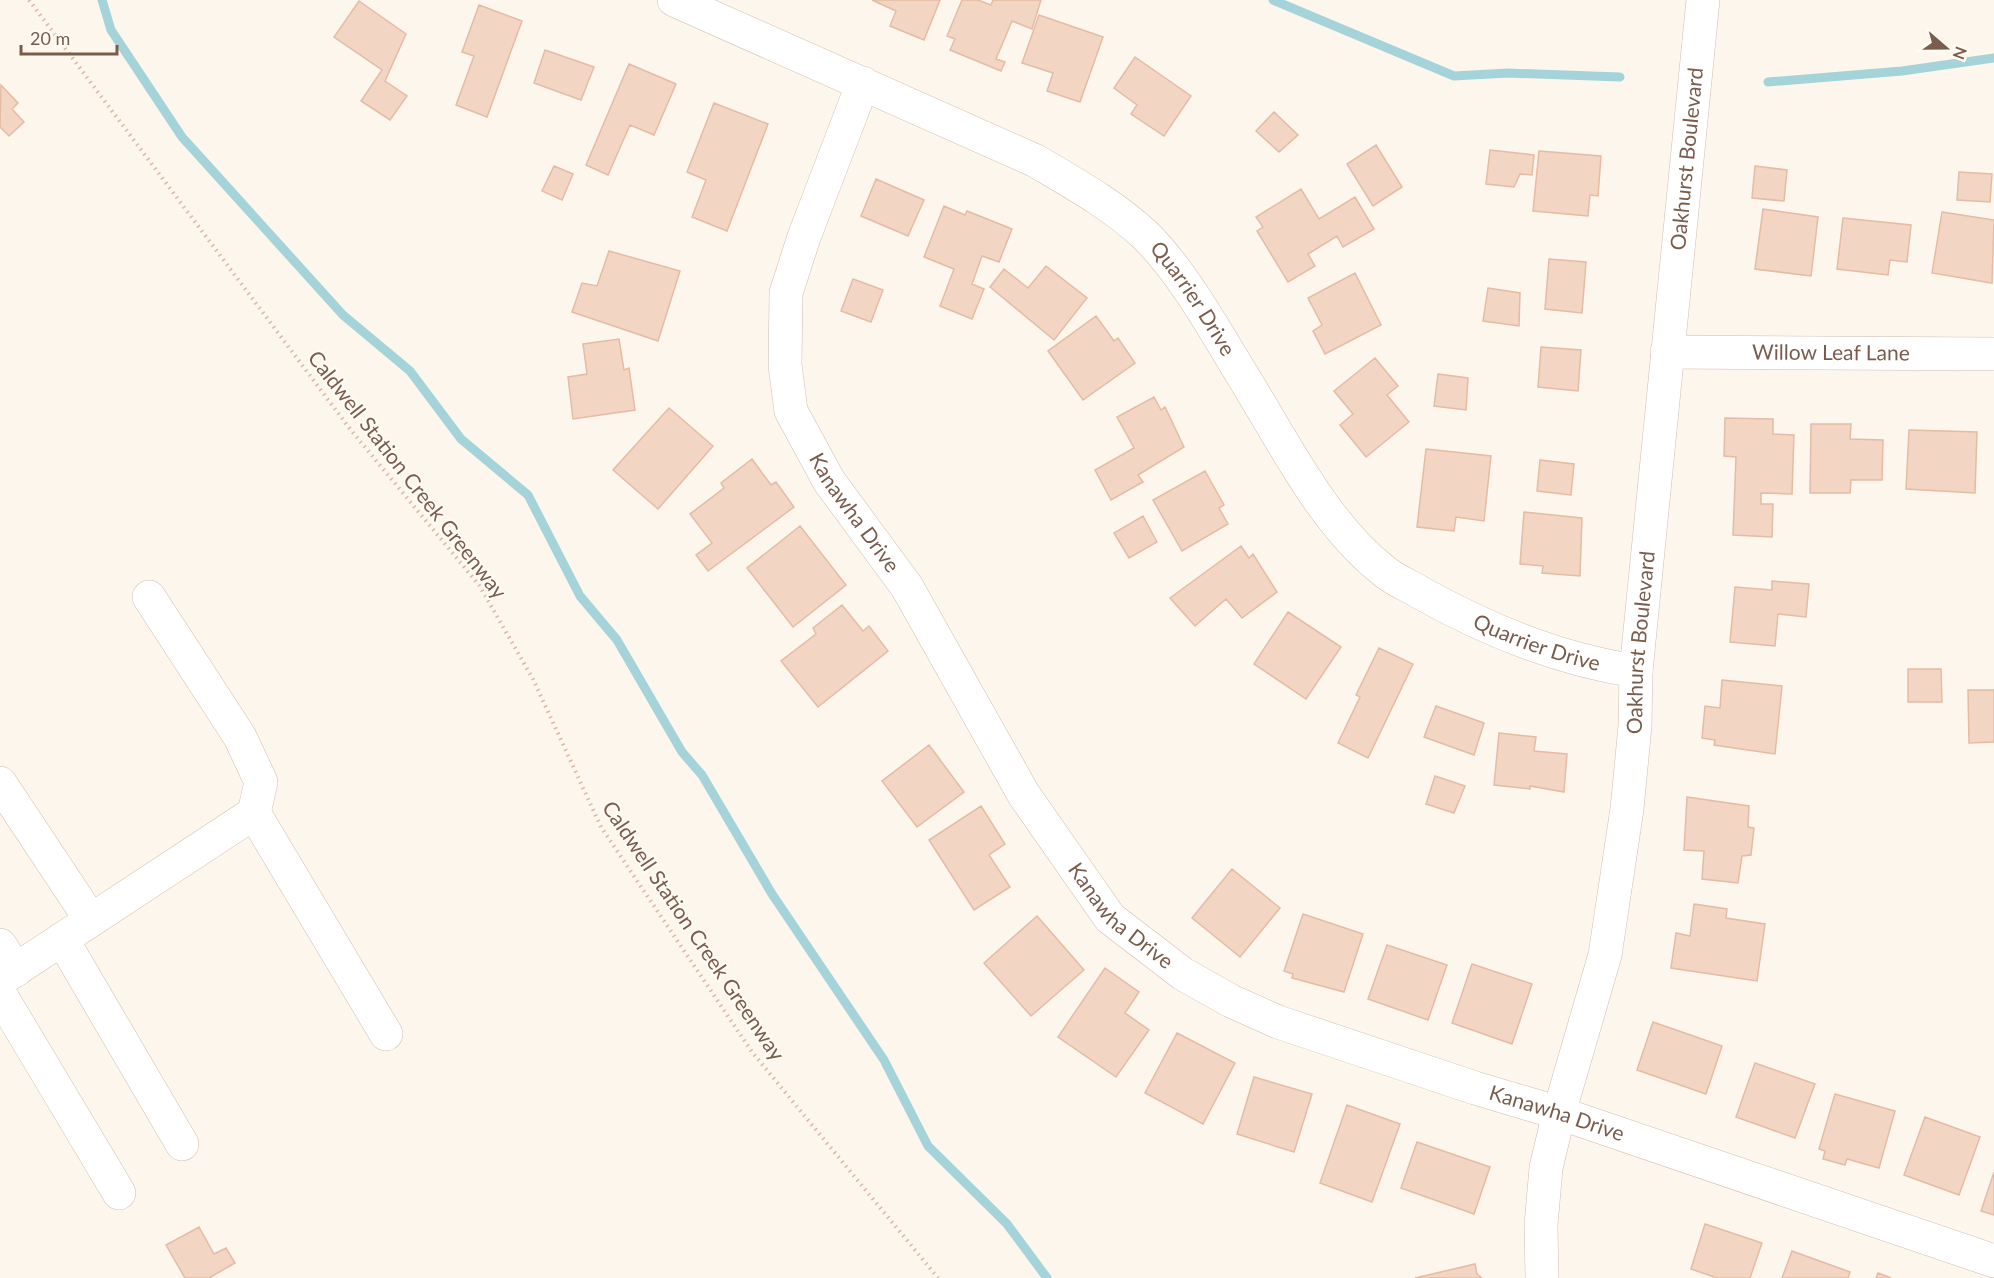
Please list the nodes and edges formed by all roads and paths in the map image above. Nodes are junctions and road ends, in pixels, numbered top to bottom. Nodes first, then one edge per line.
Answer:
1 (29, 0) edge
2 (674, 0) edge
3 (1703, 0) edge
4 (863, 83) junction
5 (1667, 352) junction
6 (1994, 354) edge
7 (149, 597) dead end
8 (1636, 671) junction
9 (0, 783) edge
10 (254, 813) junction
11 (91, 920) junction
12 (62, 939) junction
13 (4, 972) edge
14 (386, 1034) dead end
15 (1559, 1113) junction
16 (182, 1144) dead end
17 (119, 1193) dead end
18 (1994, 1261) edge
19 (938, 1278) edge
20 (1542, 1278) edge

1 - 19 path, Caldwell Station Creek Greenway
2 - 4 street, Quarrier Drive
3 - 5 street, Oakhurst Boulevard
4 - 8 street, Quarrier Drive
4 - 15 street, Kanawha Drive
5 - 6 street, Willow Leaf Lane
5 - 8 street, Oakhurst Boulevard
7 - 10 street
8 - 15 street, Oakhurst Boulevard
9 - 11 street
10 - 11 street
10 - 14 street
11 - 12 street
12 - 13 street
12 - 16 street
13 - 17 street
15 - 18 street, Kanawha Drive
15 - 20 street, Oakhurst Boulevard

